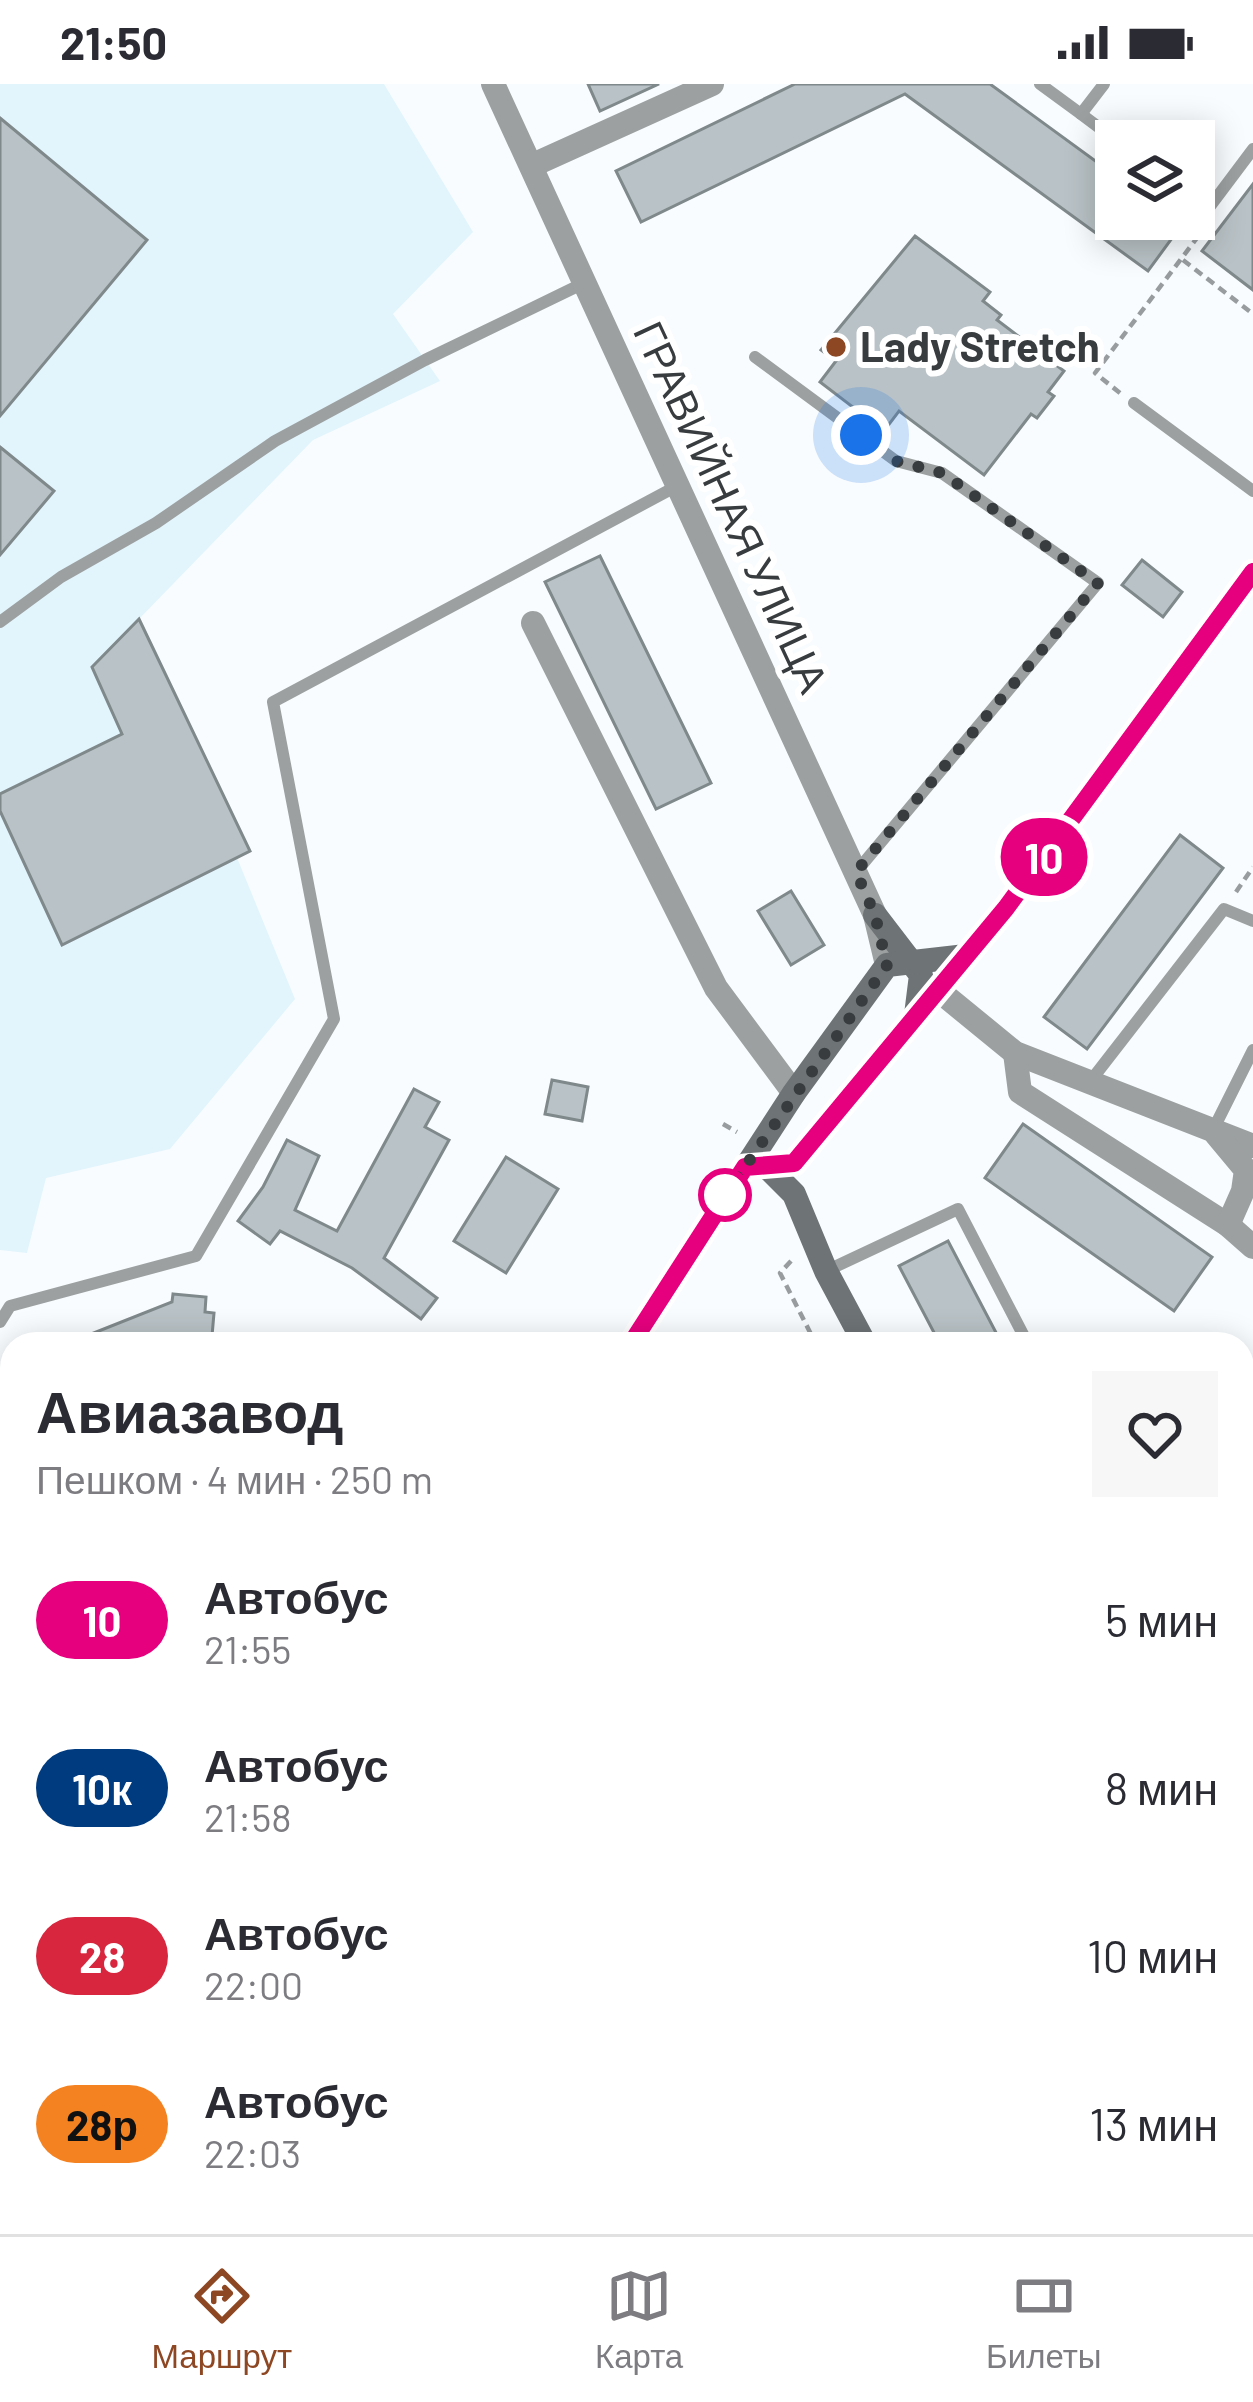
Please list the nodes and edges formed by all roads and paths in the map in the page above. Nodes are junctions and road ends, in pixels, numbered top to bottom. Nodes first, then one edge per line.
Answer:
1 (493, 84) edge
2 (712, 84) edge
3 (1040, 84) edge
4 (1104, 84) edge
5 (1081, 114) junction
6 (1095, 124) edge
7 (1253, 148) edge
8 (533, 165) junction
9 (1215, 199) edge
10 (1198, 240) edge
11 (1183, 260) junction
12 (586, 282) junction
13 (1253, 314) edge
14 (755, 357) dead end
15 (1133, 404) joint
16 (677, 486) junction
17 (1253, 491) edge
18 (1253, 572) edge
19 (0, 622) edge
20 (533, 623) dead end
21 (1253, 867) edge
22 (856, 872) junction
23 (1224, 909) junction
24 (875, 915) junction
25 (1253, 921) edge
26 (967, 956) junction
27 (887, 965) junction
28 (938, 990) junction
29 (916, 1017) junction
30 (1253, 1050) edge
31 (1015, 1053) junction
32 (1088, 1084) junction
33 (794, 1093) junction
34 (1213, 1130) junction
35 (1253, 1146) edge
36 (752, 1163) junction
37 (1228, 1225) junction
38 (1253, 1247) edge
39 (826, 1271) junction
40 (0, 1322) edge
41 (639, 1332) edge
42 (859, 1332) edge
43 (1022, 1332) edge

1 - 8 street, ГРАВИЙНАЯ УЛИЦА
2 - 8 street
3 - 5 lane
4 - 5 lane
5 - 6 lane
7 - 9 lane
8 - 12 street, ГРАВИЙНАЯ УЛИЦА
10 - 11 path
11 - 13 path
11 - 15 path
12 - 16 street, ГРАВИЙНАЯ УЛИЦА
12 - 19 lane
14 - 22 lane
15 - 17 lane
16 - 22 street, ГРАВИЙНАЯ УЛИЦА
16 - 40 lane
18 - 26 main road
20 - 33 street
21 - 23 path
22 - 24 street, ГРАВИЙНАЯ УЛИЦА
23 - 25 lane
23 - 32 lane
24 - 27 street, ГРАВИЙНАЯ УЛИЦА
24 - 29 main road
26 - 27 main road
26 - 28 main road
27 - 33 main road
28 - 29 main road
28 - 31 street
29 - 36 main road
30 - 34 lane
31 - 32 street
31 - 37 street
32 - 34 street
33 - 36 main road
34 - 35 street
34 - 37 street
36 - 39 main road
36 - 41 main road
37 - 38 street
39 - 42 main road
39 - 43 lane

